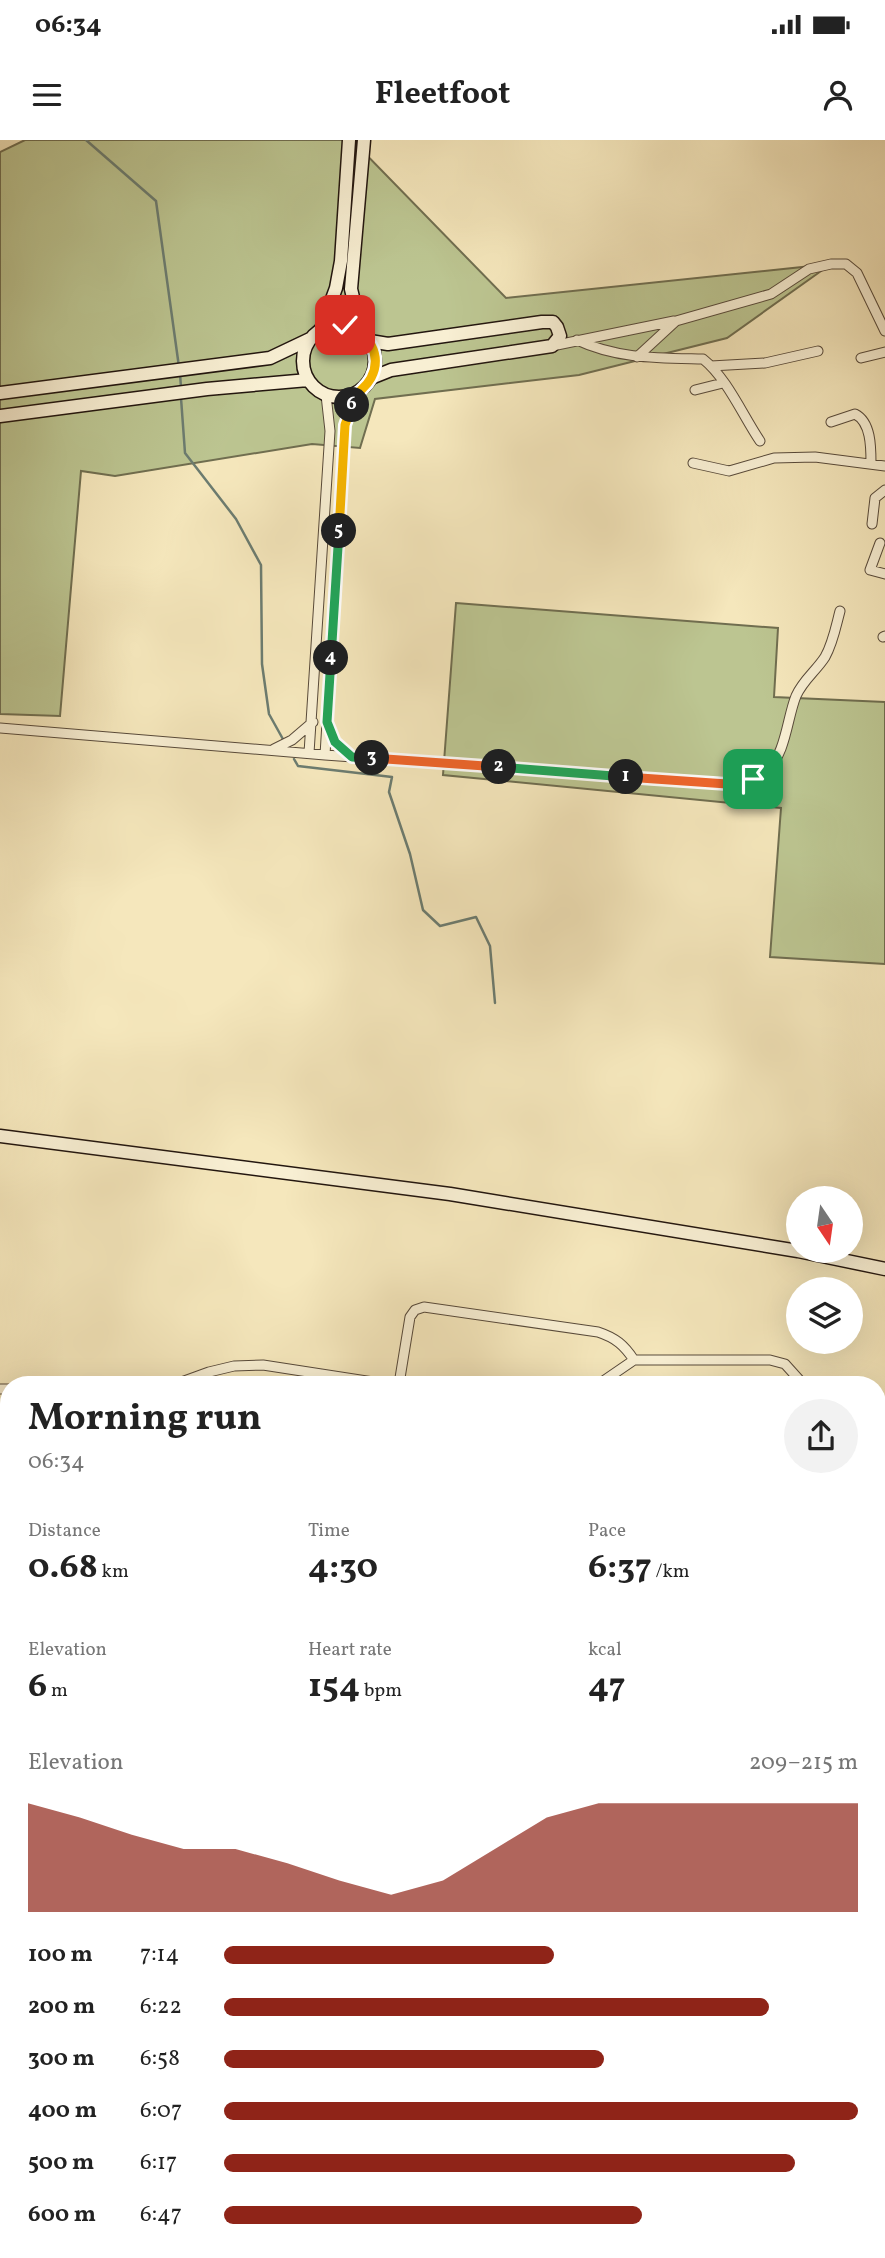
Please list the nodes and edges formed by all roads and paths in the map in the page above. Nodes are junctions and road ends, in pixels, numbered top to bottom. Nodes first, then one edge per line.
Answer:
1 (349, 140) edge
2 (364, 140) edge
3 (676, 321) junction
4 (321, 329) junction
5 (885, 331) edge
6 (365, 336) junction
7 (310, 339) junction
8 (576, 340) junction
9 (552, 346) junction
10 (818, 351) dead end
11 (885, 352) edge
12 (637, 357) junction
13 (862, 358) dead end
14 (711, 366) junction
15 (371, 378) junction
16 (308, 380) junction
17 (723, 383) junction
18 (695, 390) dead end
19 (0, 393) edge
20 (355, 393) junction
21 (326, 394) junction
22 (0, 416) edge
23 (831, 422) dead end
24 (760, 442) dead end
25 (693, 463) dead end
26 (871, 463) junction
27 (885, 466) edge
28 (884, 493) edge
29 (872, 524) dead end
30 (880, 543) dead end
31 (885, 574) edge
32 (840, 611) dead end
33 (313, 722) junction
34 (327, 722) junction
35 (0, 728) edge
36 (271, 750) junction
37 (309, 753) junction
38 (325, 755) junction
39 (352, 757) junction
40 (0, 1136) edge
41 (786, 1249) edge
42 (861, 1264) edge
43 (885, 1269) edge
44 (635, 1360) junction
45 (198, 1376) edge
46 (319, 1376) edge
47 (400, 1376) edge
48 (611, 1376) edge
49 (796, 1376) edge

1 - 4 street
2 - 6 street
3 - 5 street
3 - 8 street
3 - 12 street
4 - 6 street
4 - 7 street
6 - 9 street
6 - 15 street
7 - 16 street
7 - 19 street
8 - 9 street
8 - 12 street
9 - 15 street
10 - 14 street
11 - 13 street
12 - 14 street
14 - 17 street
15 - 20 street
16 - 21 street
16 - 22 street
17 - 18 street
17 - 24 street
20 - 21 street
20 - 34 street
21 - 33 street
23 - 26 street
25 - 26 street
26 - 27 street
28 - 29 street
30 - 31 street
32 - 39 street
33 - 36 street
33 - 37 street
34 - 38 street
34 - 39 street
35 - 36 street
36 - 37 street
37 - 38 street
38 - 39 street
40 - 41 street
42 - 43 street
44 - 47 street
44 - 48 street
44 - 49 street
45 - 46 street

